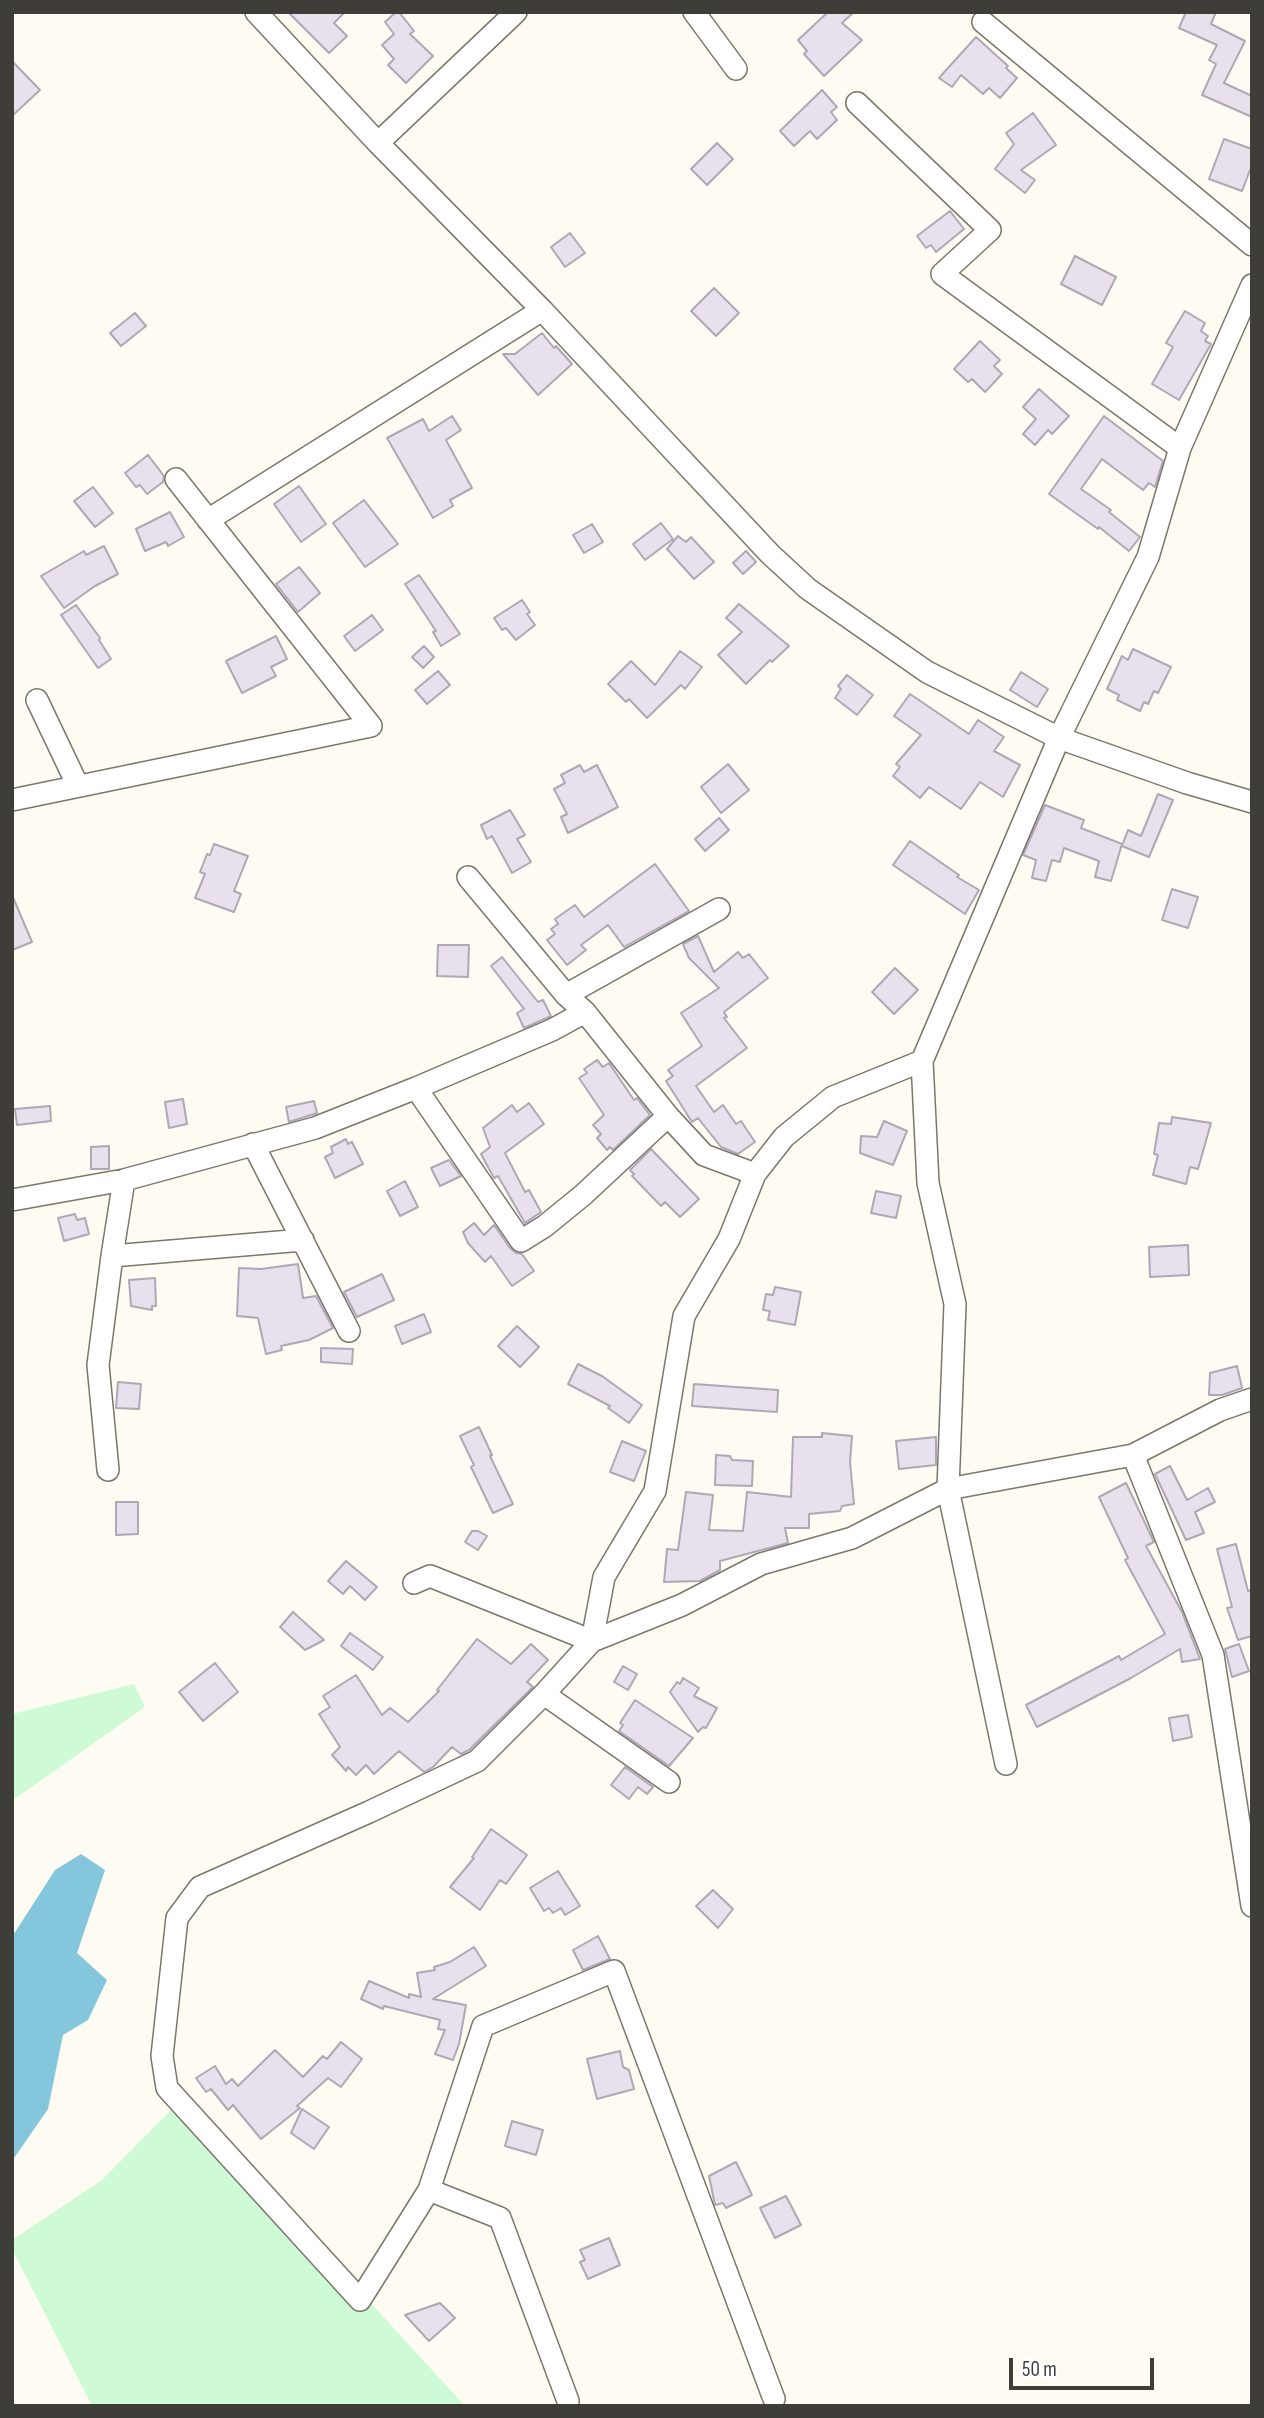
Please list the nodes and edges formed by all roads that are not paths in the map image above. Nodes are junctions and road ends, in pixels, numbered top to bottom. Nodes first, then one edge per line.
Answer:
1 (256, 12) edge
2 (516, 12) edge
3 (694, 12) edge
4 (983, 22) dead end
5 (736, 69) dead end
6 (858, 103) dead end
7 (378, 143) junction
8 (1252, 245) edge
9 (1252, 285) edge
10 (542, 310) junction
11 (1180, 448) junction
12 (176, 479) dead end
13 (208, 520) junction
14 (37, 700) dead end
15 (1059, 738) junction
16 (78, 786) junction
17 (12, 800) edge
18 (1252, 802) edge
19 (468, 877) dead end
20 (719, 909) dead end
21 (566, 995) junction
22 (585, 1012) junction
23 (922, 1061) junction
24 (416, 1088) junction
25 (668, 1116) junction
26 (253, 1144) junction
27 (755, 1174) junction
28 (124, 1180) junction
29 (12, 1200) edge
30 (303, 1240) junction
31 (112, 1256) junction
32 (349, 1331) dead end
33 (1252, 1399) edge
34 (1133, 1455) junction
35 (108, 1470) dead end
36 (948, 1489) junction
37 (414, 1583) dead end
38 (592, 1642) junction
39 (544, 1694) junction
40 (1006, 1764) dead end
41 (669, 1782) dead end
42 (1252, 1906) edge
43 (429, 2190) junction
44 (774, 2399) dead end
45 (568, 2400) dead end

1 - 7 street
2 - 7 street
3 - 5 street
4 - 8 street
6 - 11 street
7 - 10 street
9 - 11 street
10 - 13 street
10 - 15 street
11 - 15 street
12 - 13 street
13 - 16 street
14 - 16 street
15 - 18 street
15 - 23 street
16 - 17 street
19 - 21 street
20 - 21 street
21 - 22 street
22 - 24 street
22 - 25 street
23 - 27 street
23 - 36 street
24 - 25 street
24 - 26 street
25 - 27 street
26 - 28 street
26 - 30 street
27 - 38 street
28 - 29 street
28 - 31 street
30 - 31 street
30 - 32 street
31 - 35 street
33 - 34 street
34 - 36 street
34 - 42 street
36 - 38 street
36 - 40 street
37 - 38 street
38 - 39 street
39 - 41 street
39 - 43 street
43 - 44 street
43 - 45 street

